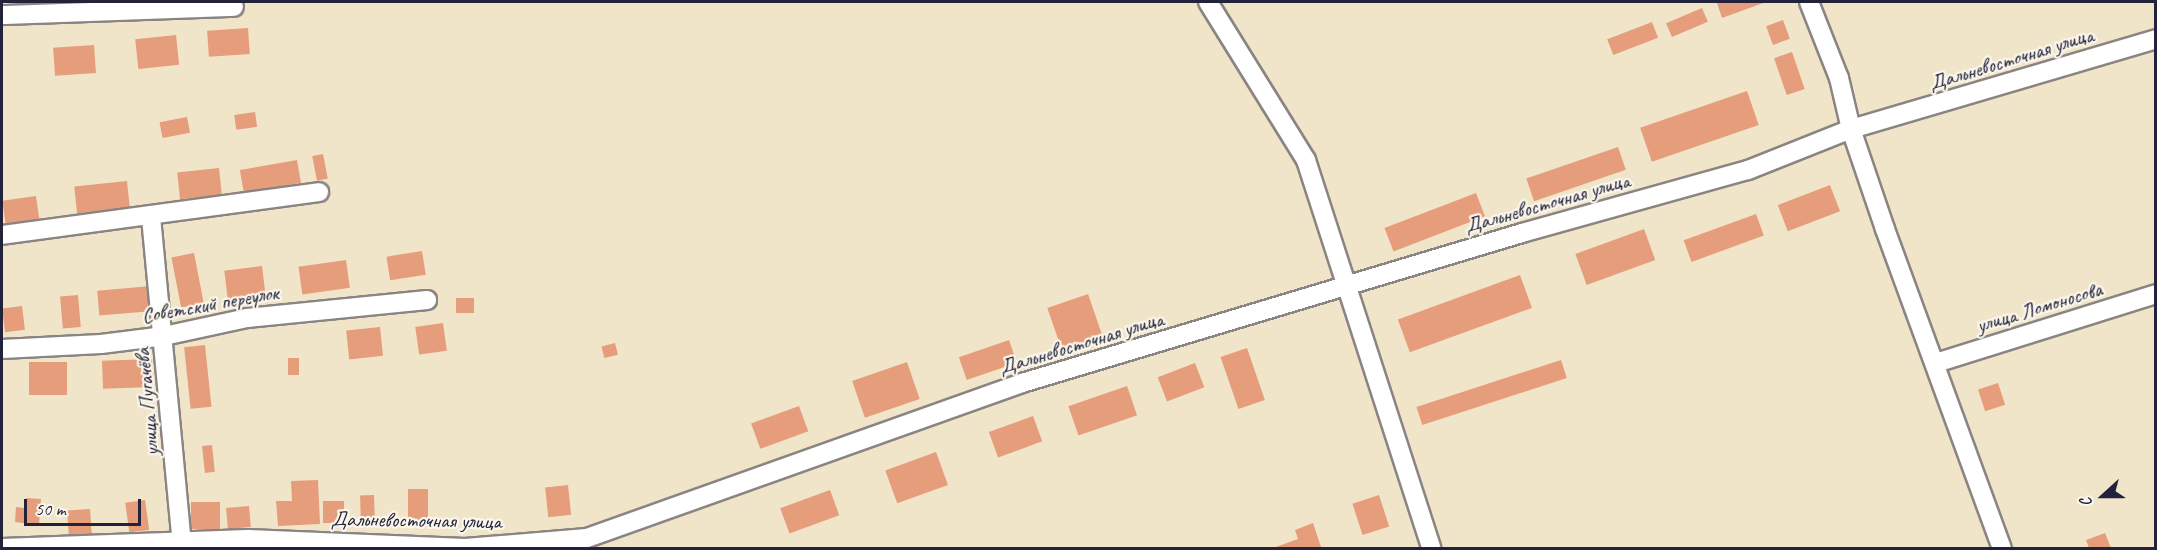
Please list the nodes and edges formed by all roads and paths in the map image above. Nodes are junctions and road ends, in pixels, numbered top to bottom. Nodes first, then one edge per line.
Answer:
1 (1208, 2) edge
2 (1809, 2) edge
3 (81, 7) edge
4 (234, 7) dead end
5 (2, 15) edge
6 (2156, 39) edge
7 (1851, 129) junction
8 (319, 192) dead end
9 (151, 217) junction
10 (2, 235) edge
11 (1348, 286) junction
12 (2156, 294) edge
13 (427, 300) dead end
14 (164, 336) junction
15 (2, 349) edge
16 (1936, 363) junction
17 (182, 545) edge
18 (2, 548) edge
19 (1430, 548) edge
20 (2002, 549) edge

1 - 11 street
2 - 7 street
3 - 4 street
3 - 5 street
6 - 7 street, Дальневосточная улица
7 - 11 street, Дальневосточная улица
7 - 16 street
8 - 9 street
9 - 10 street
9 - 14 street, улица Пугачёва
11 - 17 street, Дальневосточная улица
11 - 19 street
12 - 16 street, улица Ломоносова
13 - 14 street, Советский переулок
14 - 15 street, Советский переулок
14 - 17 street, улица Пугачёва
16 - 20 street
17 - 18 street, Дальневосточная улица

